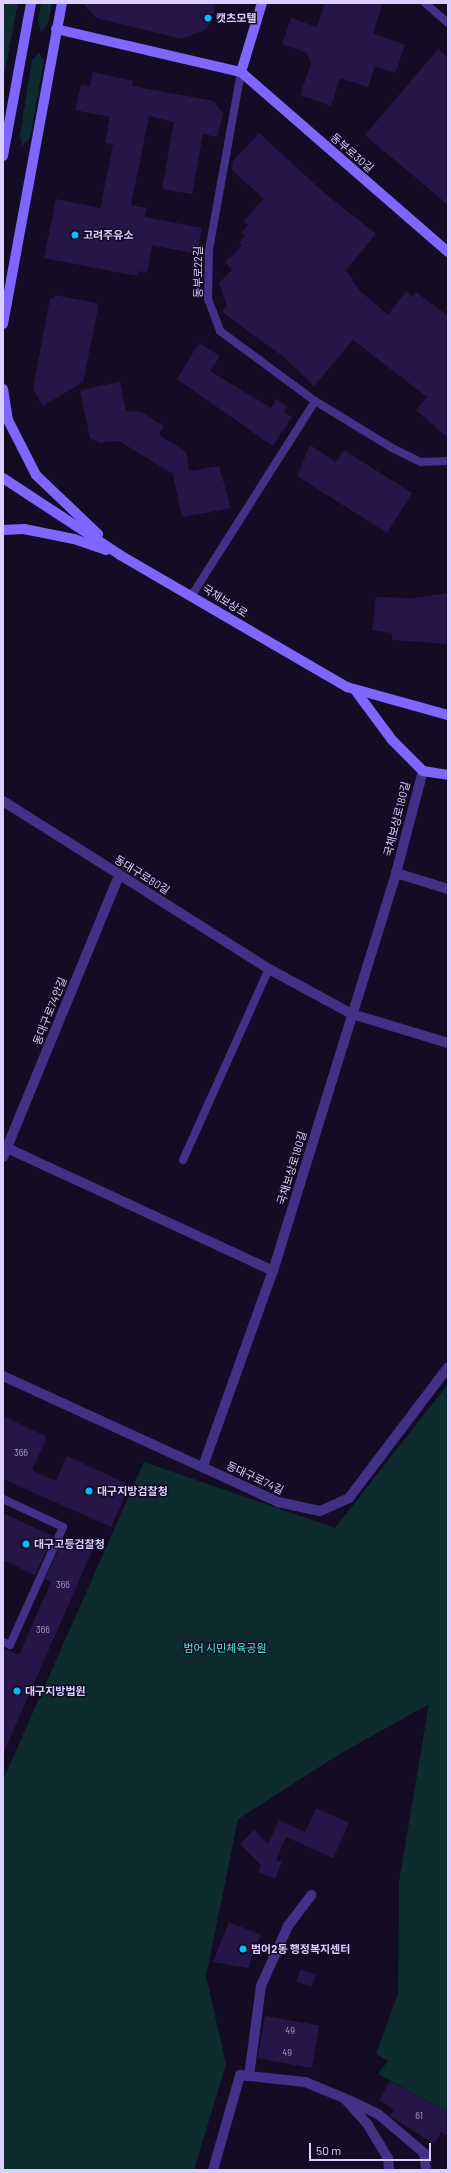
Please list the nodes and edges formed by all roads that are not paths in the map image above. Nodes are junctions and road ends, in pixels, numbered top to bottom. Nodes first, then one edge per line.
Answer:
1 (31, 3) edge
2 (62, 3) edge
3 (262, 3) edge
4 (425, 3) edge
5 (448, 23) edge
6 (56, 29) junction
7 (241, 72) junction
8 (3, 156) edge
9 (448, 252) edge
10 (3, 324) edge
11 (3, 389) edge
12 (315, 401) junction
13 (448, 461) edge
14 (3, 478) edge
15 (3, 530) edge
16 (120, 555) junction
17 (192, 595) junction
18 (355, 690) junction
19 (448, 715) edge
20 (423, 771) junction
21 (448, 775) edge
22 (3, 801) edge
23 (396, 873) junction
24 (119, 875) junction
25 (448, 889) edge
26 (269, 969) junction
27 (352, 1014) junction
28 (448, 1043) edge
29 (5, 1152) edge
30 (183, 1160) dead end
31 (273, 1272) junction
32 (448, 1367) edge
33 (3, 1376) edge
34 (203, 1466) junction
35 (3, 1499) edge
36 (3, 1642) edge
37 (311, 1895) dead end
38 (249, 2076) junction
39 (344, 2098) junction
40 (213, 2170) edge
41 (389, 2170) edge
42 (426, 2170) edge

1 - 8 main road
2 - 6 main road
3 - 7 main road, 동부로22길
4 - 5 lane
6 - 7 main road
6 - 10 main road
7 - 9 main road, 동부로30길
7 - 12 lane, 동부로22길
11 - 16 main road
12 - 13 lane
12 - 17 lane
14 - 16 main road, 국채보상로
15 - 16 main road
16 - 17 main road, 국채보상로
17 - 18 main road, 국채보상로
18 - 19 main road, 국채보상로
18 - 20 main road
20 - 21 main road
20 - 23 street, 국채보상로180길
22 - 24 street, 동대구로80길
23 - 25 street, 국채보상로180길
23 - 27 street, 국채보상로180길
24 - 26 street, 동대구로80길
24 - 29 street, 동대구로74안길
26 - 27 street, 동대구로80길
26 - 30 lane
27 - 28 street, 동대구로80길
27 - 31 street, 국채보상로180길
29 - 31 street
31 - 34 street, 국채보상로180길
32 - 34 street, 동대구로74길
33 - 34 street, 동대구로74길
35 - 36 lane
37 - 38 street
38 - 39 street
38 - 40 street
39 - 41 street
39 - 42 street

